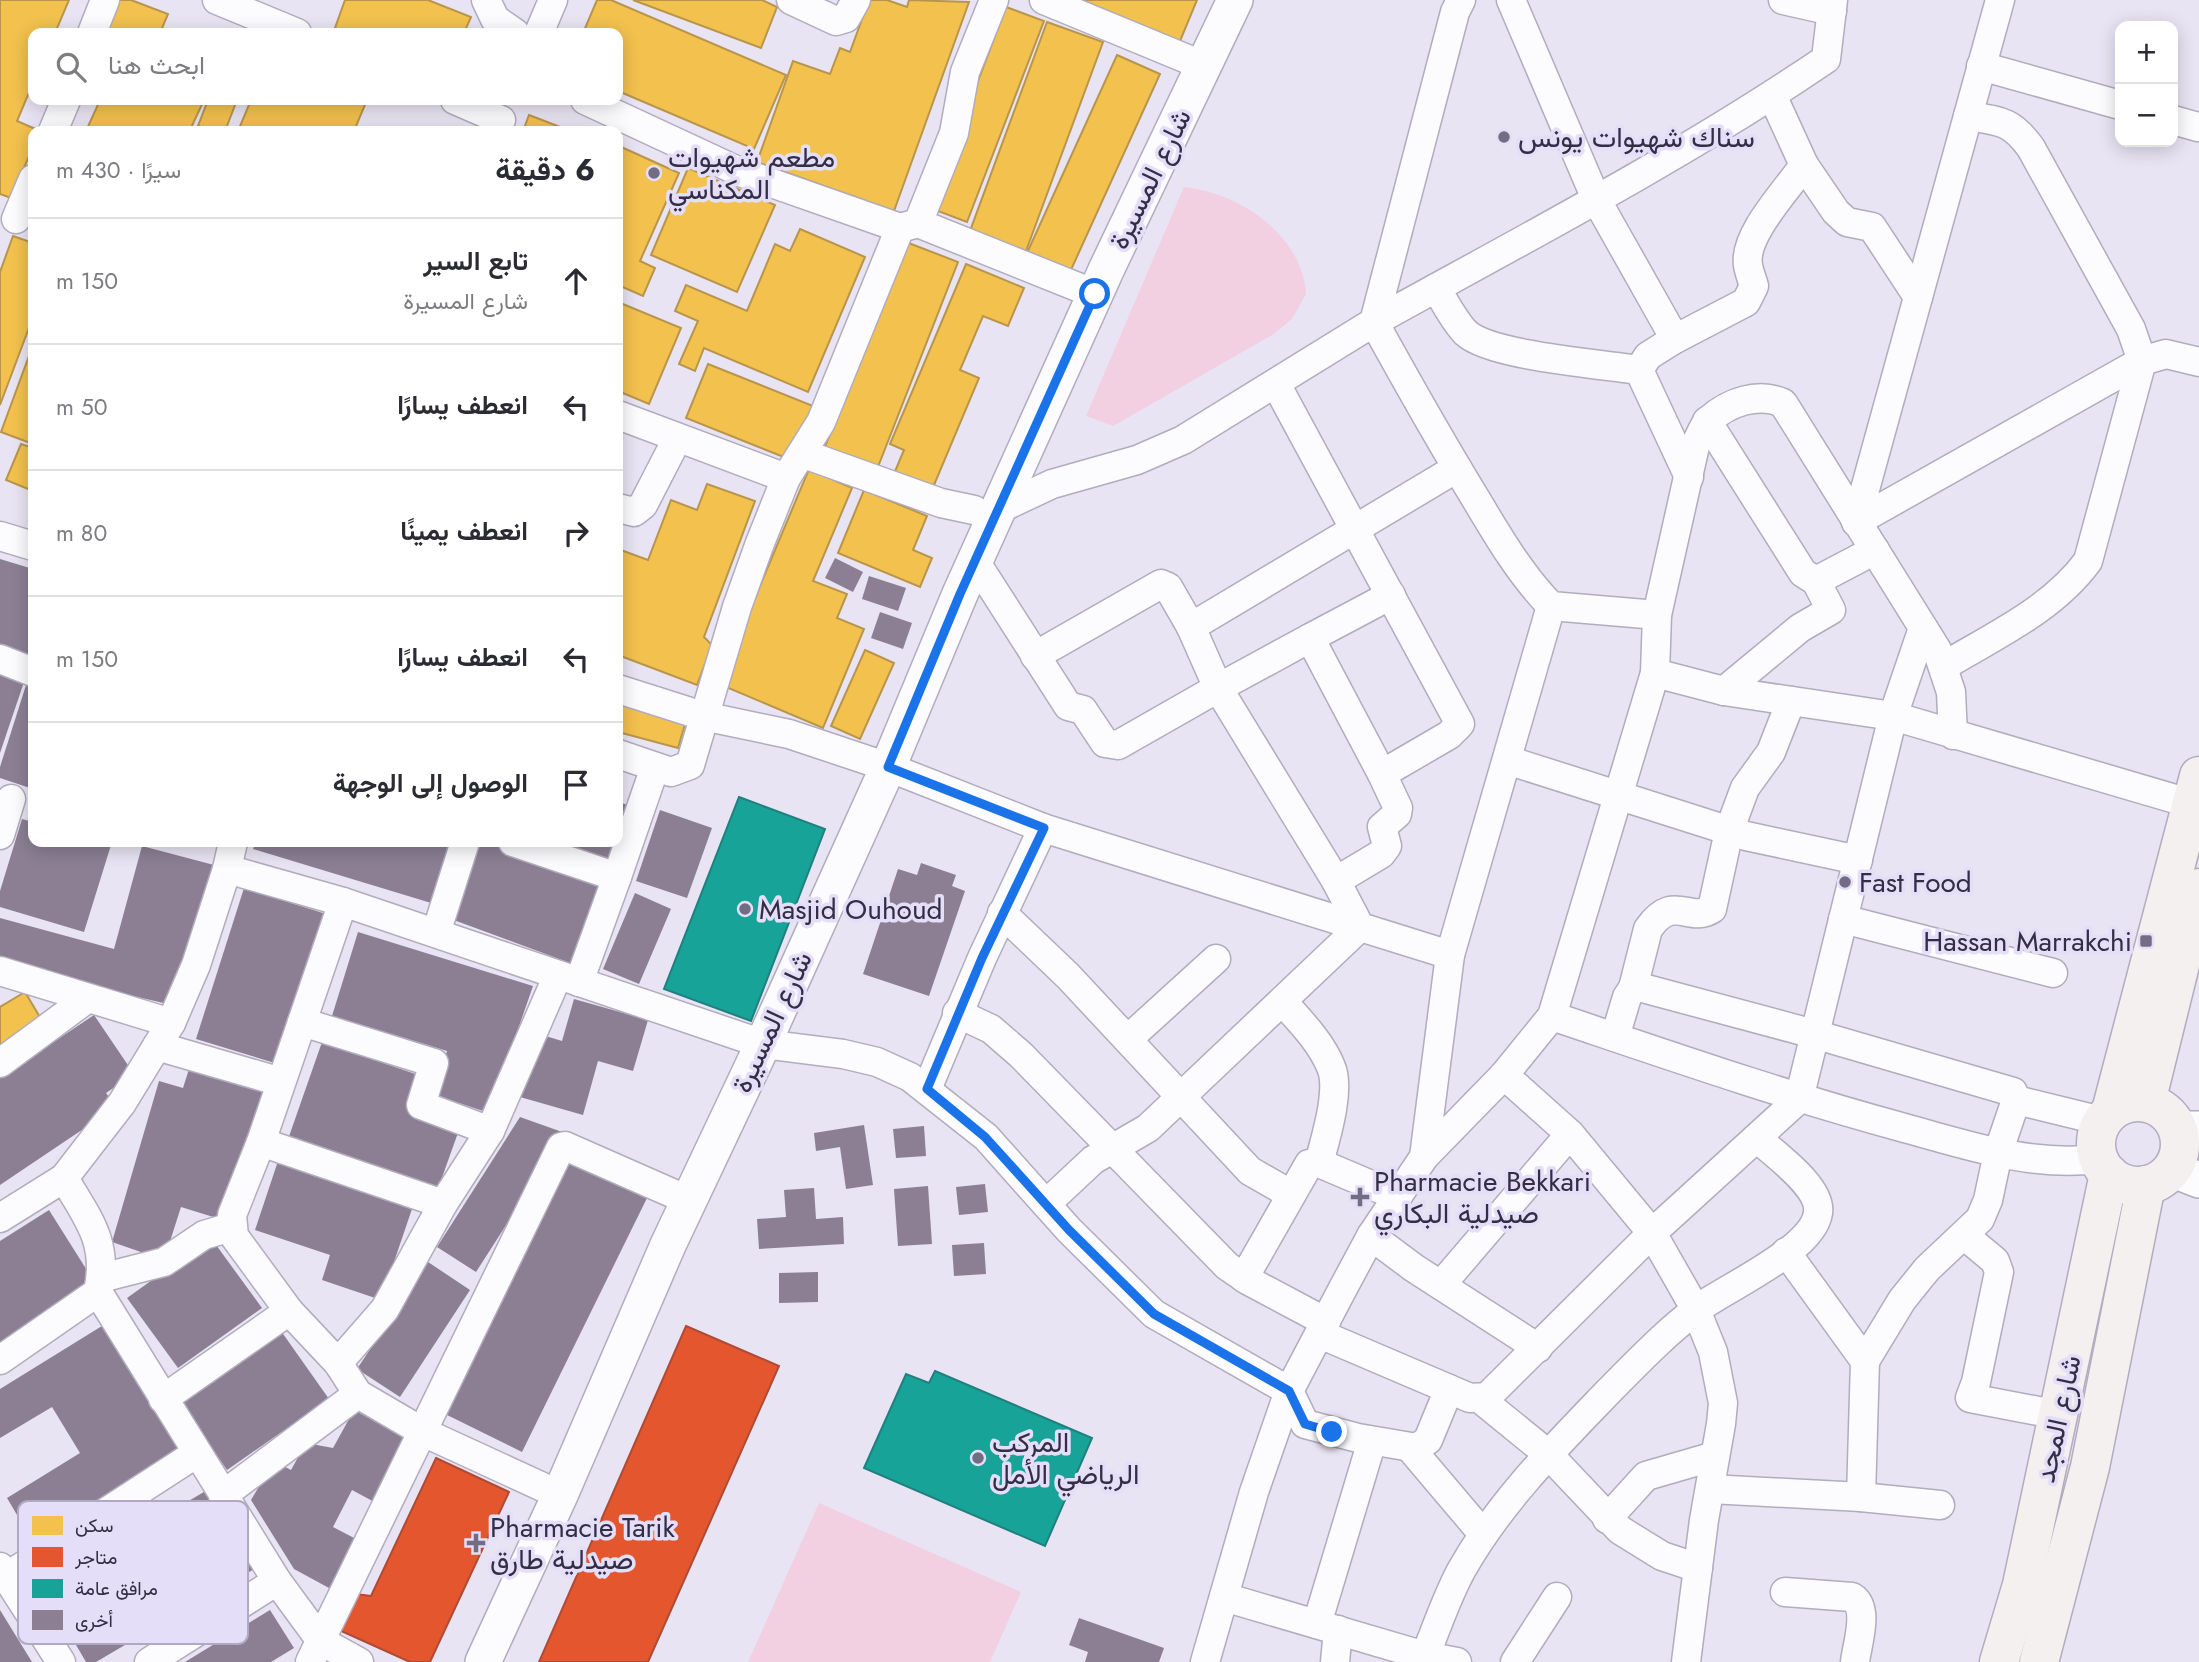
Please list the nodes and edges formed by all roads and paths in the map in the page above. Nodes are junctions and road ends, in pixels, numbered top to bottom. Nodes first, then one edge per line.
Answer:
1 (105, 0) edge
2 (217, 0) edge
3 (486, 0) edge
4 (553, 0) edge
5 (791, 0) edge
6 (856, 0) edge
7 (994, 0) edge
8 (1044, 0) edge
9 (1235, 0) edge
10 (1461, 0) edge
11 (1511, 0) edge
12 (1783, 0) edge
13 (2000, 0) edge
14 (1832, 5) edge
15 (94, 28) edge
16 (285, 28) edge
17 (508, 28) edge
18 (542, 28) edge
19 (1204, 66) junction
20 (1982, 66) junction
21 (1772, 95) junction
22 (2115, 104) edge
23 (64, 105) edge
24 (469, 105) edge
25 (596, 105) edge
26 (1968, 116) junction
27 (503, 117) edge
28 (2178, 121) edge
29 (55, 126) edge
30 (2198, 127) edge
31 (1804, 166) junction
32 (28, 189) edge
33 (1596, 199) junction
34 (11, 222) edge
35 (909, 225) junction
36 (1436, 288) junction
37 (1095, 294) junction
38 (1918, 297) junction
39 (1374, 322) junction
40 (1675, 339) junction
41 (2142, 360) junction
42 (2199, 362) edge
43 (1639, 370) junction
44 (1276, 384) junction
45 (623, 417) edge
46 (1707, 421) junction
47 (677, 439) junction
48 (804, 454) junction
49 (1457, 468) junction
50 (1689, 477) junction
51 (786, 478) junction
52 (623, 509) edge
53 (987, 509) junction
54 (1856, 522) junction
55 (1355, 530) junction
56 (0, 536) edge
57 (28, 545) edge
58 (1875, 550) junction
59 (975, 561) junction
60 (1816, 582) junction
61 (1391, 595) junction
62 (1551, 607) junction
63 (1657, 615) junction
64 (1191, 627) junction
65 (1923, 628) junction
66 (1310, 638) junction
67 (1035, 656) junction
68 (0, 659) edge
69 (1944, 666) junction
70 (28, 670) edge
71 (1655, 673) junction
72 (1218, 688) junction
73 (623, 691) edge
74 (1724, 691) junction
75 (1791, 701) junction
76 (703, 716) junction
77 (1893, 716) junction
78 (1953, 735) junction
79 (623, 756) edge
80 (1507, 760) junction
81 (656, 767) junction
82 (888, 767) junction
83 (1382, 774) junction
84 (2196, 795) edge
85 (1619, 796) junction
86 (15, 800) edge
87 (1044, 828) junction
88 (1729, 831) junction
89 (0, 835) edge
90 (463, 847) edge
91 (528, 847) edge
92 (229, 849) edge
93 (1858, 860) junction
94 (617, 877) junction
95 (1336, 881) junction
96 (2199, 888) edge
97 (344, 902) junction
98 (1002, 913) junction
99 (1843, 919) junction
100 (1360, 927) junction
101 (436, 933) junction
102 (1450, 955) junction
103 (1216, 959) dead end
104 (0, 971) edge
105 (2053, 972) dead end
106 (568, 978) junction
107 (1633, 988) junction
108 (88, 998) junction
109 (1283, 1002) junction
110 (957, 1013) junction
111 (1552, 1016) junction
112 (302, 1022) junction
113 (1814, 1034) junction
114 (164, 1035) junction
115 (1615, 1037) junction
116 (1128, 1039) junction
117 (763, 1044) junction
118 (0, 1063) edge
119 (1504, 1075) junction
120 (281, 1082) junction
121 (927, 1089) junction
122 (1182, 1097) junction
123 (1799, 1099) junction
124 (2016, 1100) junction
125 (2120, 1111) junction
126 (2188, 1129) edge
127 (490, 1131) junction
128 (1570, 1134) junction
129 (1757, 1138) junction
130 (261, 1142) junction
131 (1114, 1148) junction
132 (1998, 1153) junction
133 (1424, 1157) junction
134 (1319, 1163) junction
135 (2103, 1166) junction
136 (64, 1178) junction
137 (2172, 1178) edge
138 (1290, 1194) junction
139 (1397, 1196) junction
140 (690, 1201) junction
141 (443, 1204) junction
142 (1046, 1204) junction
143 (0, 1218) edge
144 (231, 1227) junction
145 (1652, 1233) junction
146 (1371, 1236) junction
147 (1965, 1236) junction
148 (1786, 1252) junction
149 (1244, 1278) junction
150 (99, 1285) junction
151 (1441, 1285) junction
152 (1696, 1310) junction
153 (289, 1311) junction
154 (1323, 1328) junction
155 (1538, 1348) junction
156 (0, 1360) edge
157 (1865, 1361) junction
158 (338, 1363) junction
159 (1449, 1389) junction
160 (1289, 1391) junction
161 (358, 1394) junction
162 (1479, 1398) junction
163 (163, 1399) junction
164 (2059, 1415) junction
165 (423, 1432) junction
166 (1372, 1441) junction
167 (1411, 1449) junction
168 (197, 1453) junction
169 (1548, 1454) junction
170 (1715, 1456) junction
171 (1710, 1489) junction
172 (223, 1495) junction
173 (560, 1495) junction
174 (1861, 1497) junction
175 (119, 1501) edge
176 (227, 1501) edge
177 (1940, 1505) dead end
178 (1607, 1519) junction
179 (1483, 1534) junction
180 (248, 1535) edge
181 (18, 1563) edge
182 (1698, 1568) junction
183 (3, 1572) edge
184 (277, 1581) junction
185 (1785, 1591) dead end
186 (18, 1595) edge
187 (1224, 1597) junction
188 (1557, 1597) dead end
189 (248, 1599) edge
190 (1328, 1627) junction
191 (49, 1644) edge
192 (177, 1644) edge
193 (315, 1651) edge
194 (1425, 1656) junction
195 (61, 1662) edge
196 (149, 1662) edge
197 (359, 1662) edge
198 (483, 1662) edge
199 (1205, 1662) edge
200 (1335, 1662) edge
201 (1457, 1662) edge
202 (1514, 1662) edge
203 (1686, 1662) edge
204 (1855, 1662) edge
205 (1998, 1662) edge
206 (2039, 1662) edge

1 - 15 street
2 - 16 street
3 - 17 street
4 - 18 street
5 - 6 street
7 - 35 street
8 - 19 street
9 - 19 street, شارع المسيرة
10 - 39 street
11 - 33 street
12 - 14 street
13 - 20 street
14 - 21 street
19 - 37 street, شارع المسيرة
20 - 22 street
20 - 26 street
21 - 31 street
21 - 33 street
23 - 29 street
24 - 27 street
25 - 35 street
26 - 38 street
26 - 41 street
28 - 30 street
31 - 38 street
31 - 40 street
32 - 34 street
33 - 36 street
33 - 40 street
35 - 37 street
35 - 48 street
36 - 39 street
36 - 43 street
37 - 53 street, شارع المسيرة
38 - 54 street
39 - 44 street
39 - 49 street
40 - 43 street
41 - 42 street
41 - 54 street
41 - 69 street
43 - 50 street
44 - 53 street
44 - 55 street
45 - 47 street
46 - 50 street
46 - 54 street
46 - 60 street
47 - 51 street
47 - 52 street
48 - 51 street
48 - 53 street
49 - 55 street
49 - 62 street
50 - 63 street
51 - 76 street
53 - 59 street, شارع المسيرة
54 - 58 street
55 - 61 street
55 - 64 street
56 - 57 street
58 - 60 street
58 - 65 street
59 - 67 street
59 - 82 street, شارع المسيرة
60 - 74 street
61 - 66 street
61 - 83 street
62 - 63 street
62 - 80 street
63 - 71 street
64 - 67 street
64 - 72 street
65 - 69 street
65 - 77 street
66 - 72 street
66 - 83 street
67 - 72 street
68 - 70 street
69 - 78 street
71 - 74 street
71 - 85 street
72 - 95 street
73 - 76 street
74 - 75 street
75 - 77 street
75 - 88 street
76 - 81 street
76 - 82 street
77 - 78 street
77 - 93 street
78 - 84 street
79 - 81 street
80 - 85 street
80 - 102 street
81 - 94 street
82 - 87 street
82 - 117 street, شارع المسيرة
83 - 95 street
84 - 125 main road
85 - 88 street
85 - 111 street
86 - 89 street
87 - 98 street
87 - 100 street
88 - 93 street
88 - 107 street
90 - 101 street
91 - 94 street
92 - 97 street
92 - 114 street
93 - 99 street
94 - 106 street
95 - 100 street
96 - 125 main road
97 - 101 street
97 - 112 street
98 - 110 street
98 - 116 street
99 - 105 street
99 - 113 street
100 - 102 street
100 - 109 street
101 - 106 street
102 - 133 street
103 - 116 street
104 - 108 street
106 - 117 street
106 - 127 street
107 - 113 street
107 - 115 street
108 - 114 street
108 - 118 street
109 - 122 street
109 - 134 street
110 - 121 street
110 - 131 street
111 - 115 street
111 - 119 street
112 - 120 street
112 - 127 street
113 - 123 street
113 - 124 street
114 - 120 street
114 - 136 street
115 - 123 street
116 - 122 street
117 - 121 street
117 - 140 street, شارع المسيرة
119 - 128 street
119 - 133 street
120 - 130 street
121 - 142 street
122 - 131 street
122 - 138 street
123 - 129 street
123 - 132 street
124 - 125 street
124 - 132 street
125 - 126 main road
125 - 135 main road
126 - 137 main road
127 - 141 street
128 - 145 street
128 - 151 street
129 - 145 street
129 - 148 street
130 - 141 street
130 - 144 street
131 - 142 street
131 - 149 street
132 - 135 street
132 - 147 street
133 - 139 street
134 - 138 street
134 - 139 street
135 - 137 main road
135 - 164 main road, شارع المجد
136 - 143 street
136 - 150 street
137 - 206 main road, شارع المجد
138 - 149 street
139 - 146 street
140 - 165 street
140 - 173 street, شارع المسيرة
141 - 158 street
142 - 160 street
144 - 150 street
144 - 153 street
145 - 152 street
145 - 155 street
146 - 151 street
146 - 154 street
147 - 157 street
147 - 164 street
148 - 152 street
148 - 157 street
149 - 154 street
150 - 156 street
150 - 163 street
151 - 155 street
152 - 169 street
152 - 170 street
153 - 158 street
153 - 163 street
154 - 159 street
154 - 160 street
155 - 162 street
157 - 174 street
158 - 161 street
159 - 162 street
159 - 167 street
160 - 166 street
160 - 187 street
161 - 165 street
161 - 172 street
162 - 169 street
163 - 168 street
164 - 205 main road, شارع المجد
165 - 173 street
165 - 193 street
166 - 167 street
166 - 190 street
167 - 179 street
168 - 172 street
168 - 175 street
169 - 178 street
169 - 179 street
170 - 171 street
170 - 178 street
171 - 174 street
171 - 182 street
172 - 176 street
173 - 198 street, شارع المسيرة
174 - 177 street
178 - 182 street
179 - 194 street
180 - 184 street
181 - 183 street
182 - 203 street
183 - 186 street
184 - 189 street
184 - 193 street
185 - 204 street
187 - 190 street
187 - 199 street
188 - 202 street
190 - 194 street
190 - 200 street
191 - 195 street
192 - 196 street
193 - 197 street
194 - 201 street

